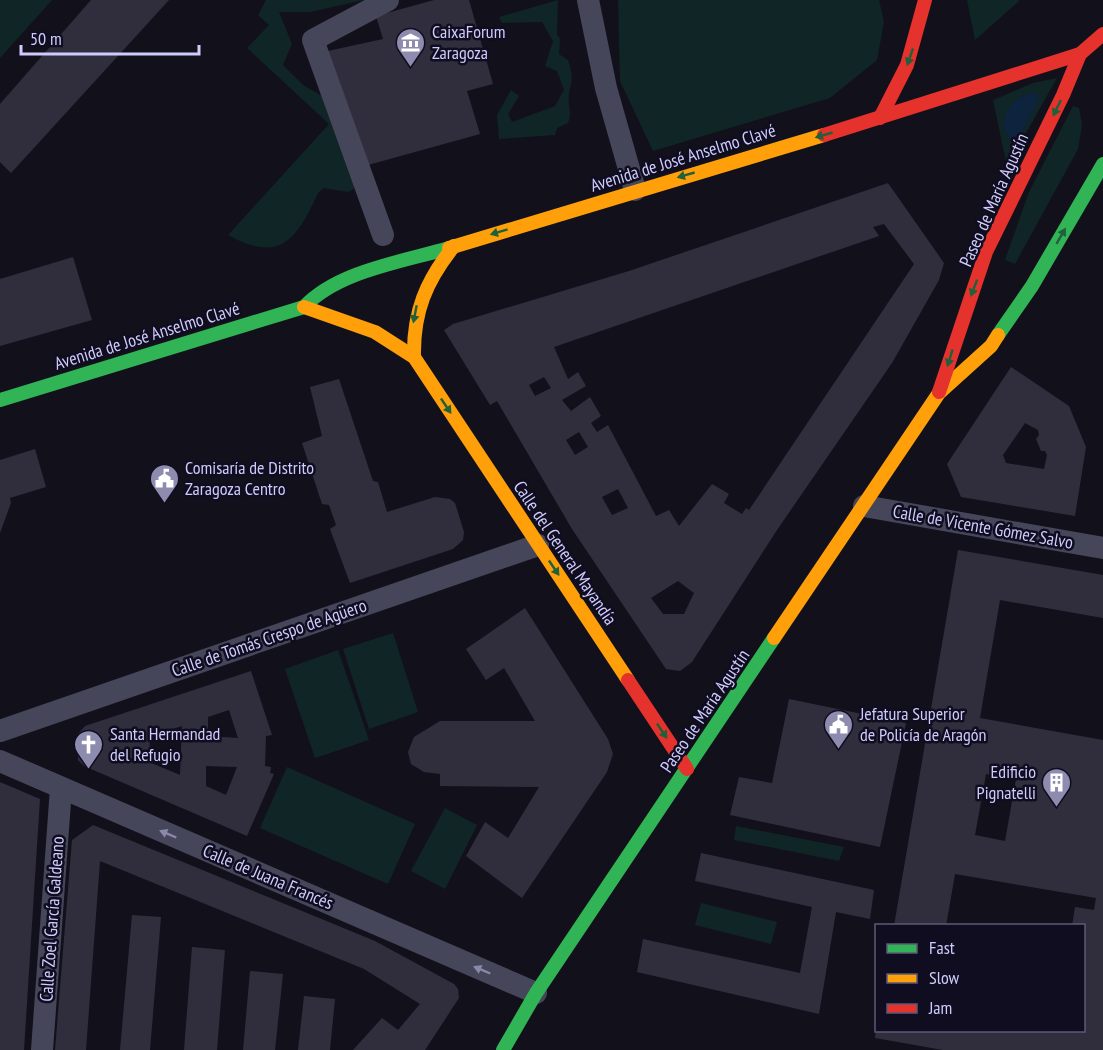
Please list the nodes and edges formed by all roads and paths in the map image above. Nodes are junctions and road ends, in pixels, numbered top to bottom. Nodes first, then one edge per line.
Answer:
1 (388, 0) edge
2 (588, 0) edge
3 (925, 0) edge
4 (1103, 34) edge
5 (1080, 54) junction
6 (880, 118) junction
7 (1103, 164) edge
8 (634, 190) junction
9 (383, 235) dead end
10 (454, 246) junction
11 (304, 307) junction
12 (414, 357) junction
13 (939, 393) junction
14 (0, 400) edge
15 (864, 506) junction
16 (538, 545) junction
17 (1103, 548) edge
18 (0, 731) edge
19 (0, 761) edge
20 (687, 769) junction
21 (61, 788) junction
22 (536, 993) junction
23 (42, 1050) edge
24 (503, 1050) edge

1 - 9 street
2 - 8 street
3 -> 6 main road
4 - 5 main road, Paseo de María Agustín
5 - 6 main road, Avenida de José Anselmo Clavé
5 -> 13 main road, Paseo de María Agustín
6 -> 8 main road, Avenida de José Anselmo Clavé
13 -> 7 main road, Paseo de María Agustín
8 -> 10 main road, Avenida de José Anselmo Clavé
10 - 11 main road, Avenida de José Anselmo Clavé
10 -> 12 main road
11 - 12 main road
11 - 14 main road, Avenida de José Anselmo Clavé
12 -> 16 main road, Calle del General Mayandía
13 - 15 main road, Paseo de María Agustín
15 - 17 street, Calle de Vicente Gómez Salvo
15 - 20 main road, Paseo de María Agustín
16 - 18 street, Calle de Tomás Crespo de Agüero
16 -> 20 main road, Calle del General Mayandía
19 - 21 street, Calle de Juana Francés
20 - 22 main road, Paseo de María Agustín
22 -> 21 street, Calle de Juana Francés
21 - 23 street, Calle Zoel García Galdeano
22 - 24 main road, Paseo de María Agustín

